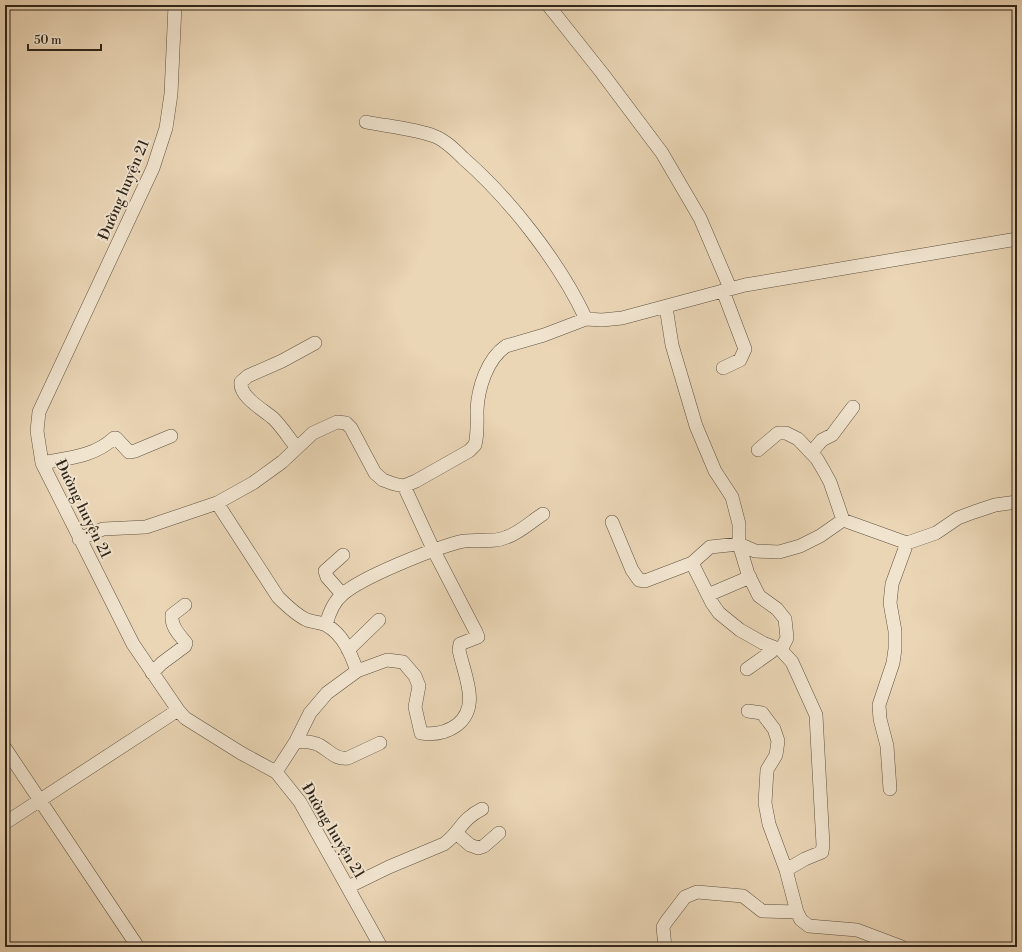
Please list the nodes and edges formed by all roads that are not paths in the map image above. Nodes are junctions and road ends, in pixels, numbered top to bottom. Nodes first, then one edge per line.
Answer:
1 (175, 5) edge
2 (548, 5) edge
3 (366, 122) dead end
4 (1017, 238) edge
5 (726, 289) junction
6 (666, 307) junction
7 (586, 319) junction
8 (315, 343) dead end
9 (723, 368) dead end
10 (852, 407) dead end
11 (171, 436) dead end
12 (296, 447) junction
13 (758, 450) dead end
14 (811, 453) junction
15 (42, 463) junction
16 (404, 486) junction
17 (1017, 502) edge
18 (217, 503) junction
19 (543, 514) dead end
20 (843, 520) junction
21 (612, 522) dead end
22 (79, 539) junction
23 (907, 543) junction
24 (739, 544) junction
25 (434, 551) junction
26 (343, 555) dead end
27 (692, 563) junction
28 (750, 577) junction
29 (342, 594) junction
30 (708, 595) junction
31 (185, 605) dead end
32 (379, 620) dead end
33 (326, 625) junction
34 (777, 649) junction
35 (348, 650) junction
36 (747, 669) dead end
37 (357, 671) junction
38 (152, 673) junction
39 (178, 710) junction
40 (748, 710) dead end
41 (296, 741) junction
42 (380, 744) dead end
43 (5, 748) edge
44 (8, 761) edge
45 (276, 772) junction
46 (890, 789) dead end
47 (40, 800) junction
48 (482, 810) dead end
49 (5, 823) edge
50 (499, 833) dead end
51 (456, 834) junction
52 (786, 870) junction
53 (348, 887) junction
54 (797, 912) junction
55 (138, 947) edge
56 (381, 947) edge
57 (666, 947) edge
58 (902, 947) edge

1 - 15 street, Đường huyện 21
2 - 5 street
3 - 7 street
4 - 5 street
5 - 6 street
5 - 9 street
6 - 7 street
6 - 24 street
7 - 16 street
8 - 12 street
10 - 14 street
11 - 15 street
12 - 16 street
12 - 18 street
13 - 14 street
14 - 20 street
15 - 22 street, Đường huyện 21
16 - 25 street
17 - 23 street
18 - 22 street
18 - 33 street
19 - 25 street
20 - 23 street
20 - 24 street
21 - 27 street
22 - 38 street, Đường huyện 21
23 - 46 street
24 - 27 street
24 - 28 street
25 - 29 street
25 - 37 street
26 - 29 street
27 - 30 street
28 - 30 street
28 - 34 street
29 - 33 street
30 - 34 street
31 - 38 street
32 - 35 street
33 - 35 street
34 - 36 street
34 - 52 street
35 - 37 street
37 - 41 street
38 - 39 street, Đường huyện 21
39 - 45 street, Đường huyện 21
39 - 47 street
40 - 52 street
41 - 42 street
41 - 45 street
43 - 44 street
44 - 47 street
45 - 53 street, Đường huyện 21
47 - 49 street
47 - 55 street
48 - 51 street
50 - 51 street
51 - 53 street
52 - 54 street
53 - 56 street, Đường huyện 21
54 - 57 street
54 - 58 street

